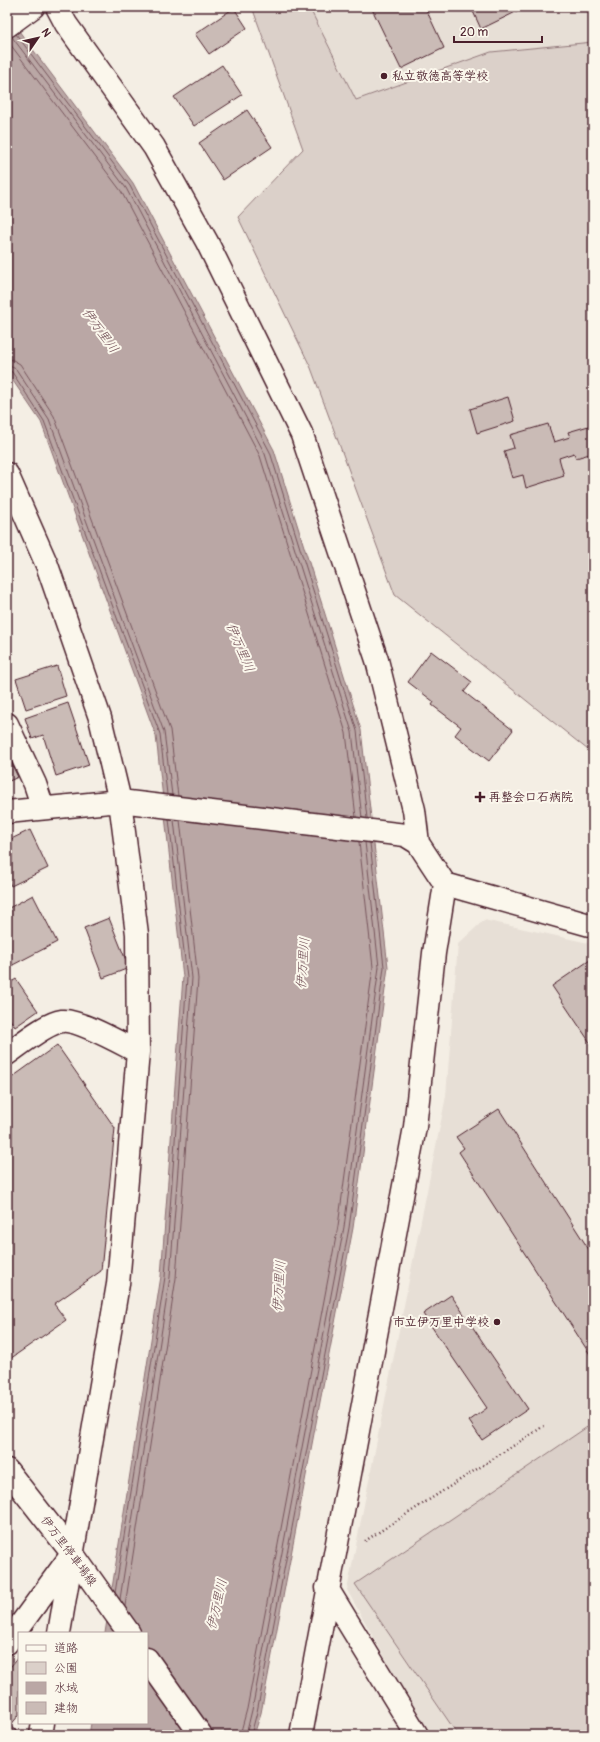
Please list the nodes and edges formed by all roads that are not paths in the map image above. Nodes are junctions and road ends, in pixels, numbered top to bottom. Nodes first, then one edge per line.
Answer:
1 (33, 7) edge
2 (57, 7) edge
3 (7, 26) edge
4 (7, 474) edge
5 (7, 724) edge
6 (129, 802) junction
7 (43, 808) junction
8 (7, 812) edge
9 (412, 839) junction
10 (445, 884) junction
11 (593, 926) edge
12 (138, 1052) junction
13 (7, 1054) edge
14 (7, 1470) edge
15 (77, 1559) junction
16 (327, 1588) junction
17 (58, 1632) edge
18 (128, 1632) edge
19 (7, 1643) edge
20 (148, 1660) edge
21 (43, 1724) edge
22 (41, 1735) edge
23 (201, 1735) edge
24 (301, 1735) edge
25 (417, 1735) edge

1 - 3 street
2 - 9 street
4 - 6 street
5 - 7 street
6 - 7 street
6 - 9 street
6 - 12 street
7 - 8 street
9 - 10 street
10 - 11 street
10 - 16 street
12 - 13 street
12 - 15 street
14 - 15 street, 伊万里停車場線
15 - 17 street
15 - 18 street, 伊万里停車場線
15 - 19 street
16 - 24 street
16 - 25 street
20 - 23 street
21 - 22 street

